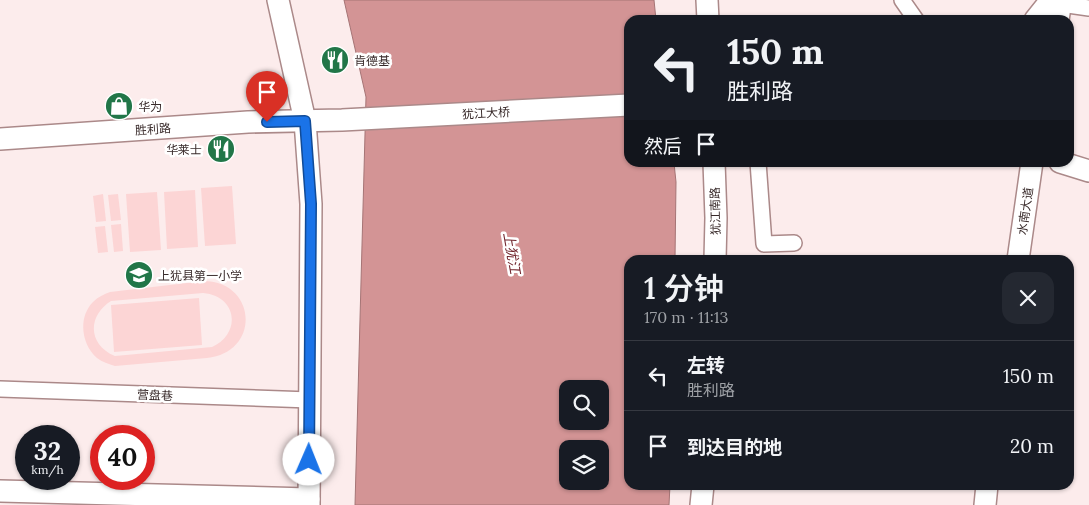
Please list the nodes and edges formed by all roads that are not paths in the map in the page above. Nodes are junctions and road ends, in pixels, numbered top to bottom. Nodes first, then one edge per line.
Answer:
1 (278, 0) edge
2 (707, 0) edge
3 (902, 0) edge
4 (1058, 6) edge
5 (1089, 8) edge
6 (708, 15) edge
7 (912, 15) edge
8 (1043, 15) edge
9 (624, 106) edge
10 (305, 121) junction
11 (0, 139) edge
12 (1074, 166) edge
13 (714, 167) edge
14 (758, 167) edge
15 (1031, 167) edge
16 (1089, 171) edge
17 (794, 243) dead end
18 (715, 255) edge
19 (1019, 255) edge
20 (0, 389) edge
21 (310, 400) junction
22 (702, 490) edge
23 (986, 490) edge
24 (0, 491) edge
25 (70, 499) edge
26 (144, 500) edge
27 (215, 501) edge
28 (309, 502) edge
29 (701, 505) edge
30 (985, 505) edge

1 - 10 street
2 - 6 street
3 - 7 street
4 - 5 street
4 - 8 street
9 - 10 street, 犹江大桥
10 - 11 street, 胜利路
10 - 21 street
12 - 16 street
13 - 18 street, 犹江南路
14 - 17 street
15 - 19 street, 水南大道
20 - 21 street, 营盘巷
21 - 28 street
22 - 29 street
23 - 30 street
24 - 25 street
25 - 26 street
26 - 27 street
27 - 28 street

